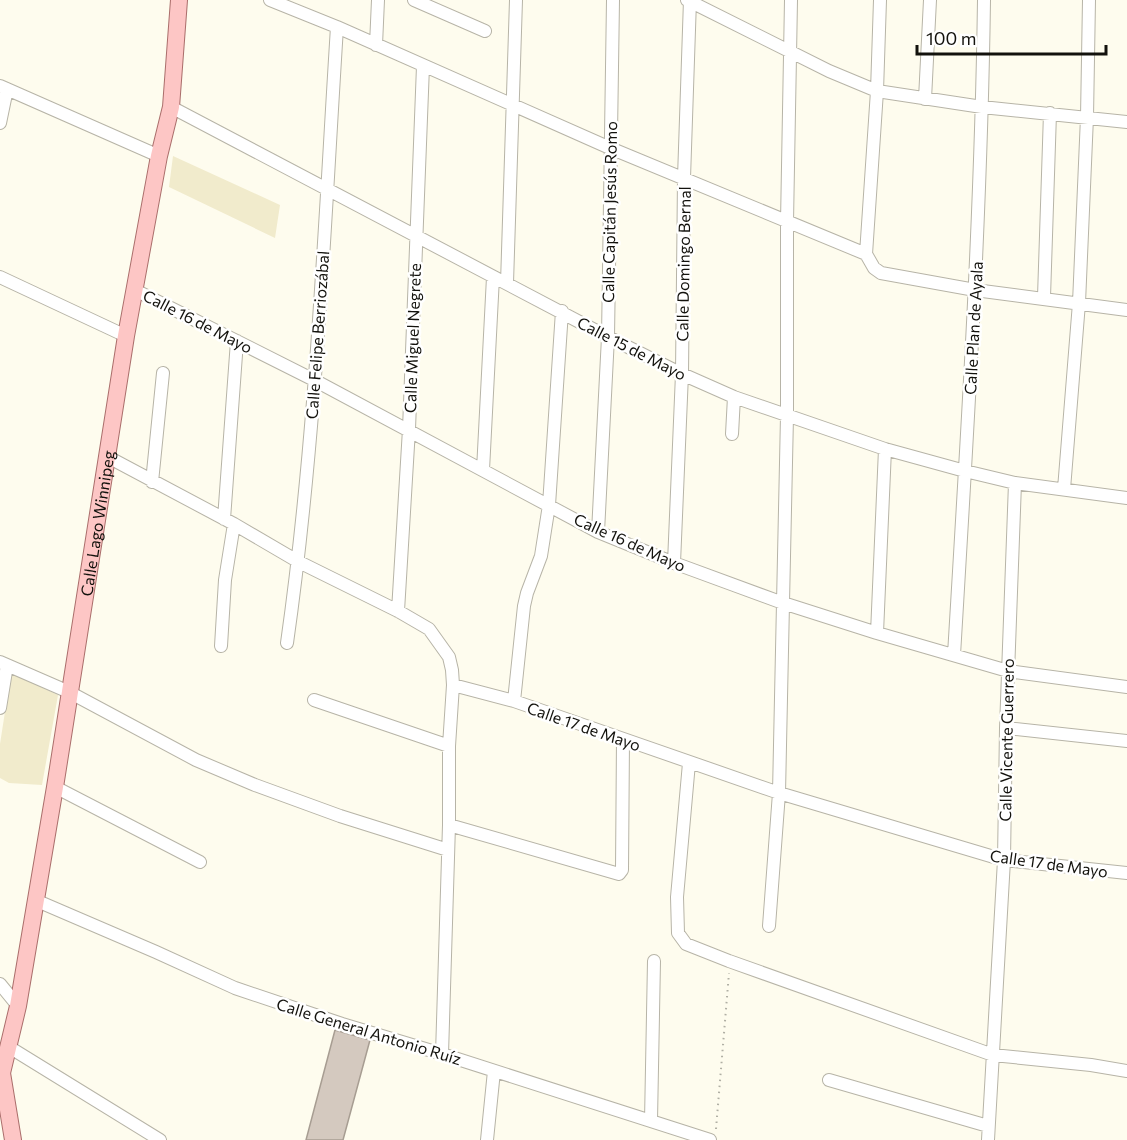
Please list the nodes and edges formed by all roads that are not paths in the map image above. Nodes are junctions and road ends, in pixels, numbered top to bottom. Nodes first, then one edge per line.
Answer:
1 (179, 0) edge
2 (270, 0) edge
3 (378, 0) edge
4 (414, 0) edge
5 (516, 0) edge
6 (614, 0) edge
7 (791, 0) edge
8 (880, 0) edge
9 (930, 0) edge
10 (984, 0) edge
11 (1089, 0) edge
12 (689, 1) edge
13 (337, 27) junction
14 (485, 31) dead end
15 (376, 45) junction
16 (790, 51) junction
17 (423, 66) junction
18 (3, 88) edge
19 (878, 91) junction
20 (925, 99) junction
21 (513, 105) junction
22 (982, 106) junction
23 (171, 107) junction
24 (1050, 113) junction
25 (1086, 117) junction
26 (1127, 122) edge
27 (0, 123) edge
28 (610, 148) junction
29 (159, 156) junction
30 (684, 178) junction
31 (326, 189) junction
32 (788, 222) junction
33 (417, 237) junction
34 (866, 254) junction
35 (0, 276) edge
36 (493, 277) junction
37 (507, 283) junction
38 (135, 290) junction
39 (975, 290) junction
40 (1044, 297) junction
41 (1078, 303) junction
42 (1127, 310) edge
43 (562, 311) junction
44 (126, 336) junction
45 (608, 337) junction
46 (237, 341) junction
47 (163, 373) dead end
48 (682, 374) junction
49 (314, 380) junction
50 (734, 397) junction
51 (788, 416) junction
52 (408, 429) junction
53 (732, 434) dead end
54 (885, 449) junction
55 (108, 457) junction
56 (483, 470) junction
57 (964, 471) junction
58 (153, 482) junction
59 (1015, 483) junction
60 (1064, 489) junction
61 (1127, 498) edge
62 (549, 505) junction
63 (229, 522) junction
64 (598, 532) junction
65 (298, 562) junction
66 (674, 563) junction
67 (783, 603) junction
68 (398, 611) junction
69 (877, 633) junction
70 (287, 643) dead end
71 (221, 646) dead end
72 (954, 656) junction
73 (3, 663) edge
74 (1008, 671) junction
75 (453, 685) junction
76 (1127, 687) edge
77 (69, 692) junction
78 (314, 700) dead end
79 (514, 701) junction
80 (0, 708) edge
81 (1006, 728) junction
82 (623, 739) junction
83 (1127, 741) edge
84 (449, 746) junction
85 (690, 763) junction
86 (55, 787) junction
87 (779, 793) junction
88 (449, 825) junction
89 (448, 850) junction
90 (1004, 860) junction
91 (200, 862) dead end
92 (1127, 873) edge
93 (35, 900) junction
94 (769, 926) dead end
95 (654, 961) dead end
96 (0, 984) edge
97 (18, 1006) junction
98 (9, 1047) junction
99 (442, 1054) junction
100 (993, 1055) junction
101 (494, 1071) junction
102 (1127, 1071) edge
103 (829, 1080) dead end
104 (651, 1121) junction
105 (988, 1125) junction
106 (713, 1135) edge
107 (13, 1140) edge
108 (159, 1140) edge
109 (487, 1140) edge
110 (988, 1140) edge

1 - 23 main road, Calle Lago Winnipeg
2 - 13 street
3 - 15 street
4 - 14 street
5 - 21 street
6 - 28 street, Calle Capitán Jesús Romo
7 - 16 street
8 - 19 street
9 - 20 street
10 - 22 street, Calle Plan de Ayala
11 - 25 street
12 - 16 street
12 - 30 street, Calle Domingo Bernal
13 - 15 street
13 - 31 street, Calle Felipe Berriozábal
15 - 17 street
16 - 19 street
16 - 32 street
17 - 21 street
17 - 33 street, Calle Miguel Negrete
18 - 27 street
18 - 29 street
19 - 20 street
19 - 34 street
20 - 22 street
21 - 28 street
21 - 37 street
22 - 24 street
22 - 39 street, Calle Plan de Ayala
23 - 29 main road, Calle Lago Winnipeg
23 - 31 street, Calle 15 de Mayo
24 - 25 street
24 - 40 street
25 - 26 street
25 - 41 street
28 - 30 street
28 - 45 street, Calle Capitán Jesús Romo
29 - 38 main road, Calle Lago Winnipeg
30 - 32 street
30 - 48 street, Calle Domingo Bernal
31 - 33 street, Calle 15 de Mayo
31 - 49 street, Calle Felipe Berriozábal
32 - 34 street
32 - 51 street
33 - 36 street, Calle 15 de Mayo
33 - 52 street, Calle Miguel Negrete
34 - 39 street
35 - 44 street
36 - 37 street, Calle 15 de Mayo
36 - 56 street
37 - 43 street, Calle 15 de Mayo
38 - 44 main road, Calle Lago Winnipeg
38 - 46 street, Calle 16 de Mayo
39 - 40 street
39 - 57 street, Calle Plan de Ayala
40 - 41 street
41 - 42 street
41 - 60 street
43 - 45 street, Calle 15 de Mayo
43 - 62 street
44 - 55 main road, Calle Lago Winnipeg
45 - 48 street, Calle 15 de Mayo
45 - 64 street, Calle Capitán Jesús Romo
46 - 49 street, Calle 16 de Mayo
46 - 63 street
47 - 58 street
48 - 50 street, Calle 15 de Mayo
48 - 66 street, Calle Domingo Bernal
49 - 52 street, Calle 16 de Mayo
49 - 65 street, Calle Felipe Berriozábal
50 - 51 street, Calle 15 de Mayo
50 - 53 street
51 - 54 street, Calle 15 de Mayo
51 - 67 street
52 - 56 street, Calle 16 de Mayo
52 - 68 street, Calle Miguel Negrete
54 - 57 street, Calle 15 de Mayo
54 - 69 street
55 - 58 street
55 - 77 main road, Calle Lago Winnipeg
56 - 62 street, Calle 16 de Mayo
57 - 59 street, Calle 15 de Mayo
57 - 72 street, Calle Plan de Ayala
58 - 63 street
59 - 60 street, Calle 15 de Mayo
59 - 74 street, Calle Vicente Guerrero
60 - 61 street, Calle 15 de Mayo
62 - 64 street, Calle 16 de Mayo
62 - 79 street
63 - 65 street
63 - 71 street
64 - 66 street, Calle 16 de Mayo
65 - 68 street
65 - 70 street, Calle Felipe Berriozábal
66 - 67 street, Calle 16 de Mayo
67 - 69 street, Calle 16 de Mayo
67 - 87 street
68 - 75 street
69 - 72 street, Calle 16 de Mayo
72 - 74 street, Calle 16 de Mayo
73 - 77 street
73 - 80 street
74 - 76 street, Calle 16 de Mayo
74 - 81 street, Calle Vicente Guerrero
75 - 79 street, Calle 17 de Mayo
75 - 84 street
77 - 86 main road, Calle Lago Winnipeg
77 - 89 street
78 - 84 street
79 - 82 street, Calle 17 de Mayo
81 - 83 street
81 - 90 street, Calle Vicente Guerrero
82 - 85 street, Calle 17 de Mayo
82 - 88 street
84 - 88 street
85 - 87 street, Calle 17 de Mayo
85 - 100 street
86 - 91 street
86 - 93 main road, Calle Lago Winnipeg
87 - 90 street, Calle 17 de Mayo
87 - 94 street
88 - 89 street
89 - 99 street
90 - 92 street, Calle 17 de Mayo
90 - 100 street, Calle Vicente Guerrero
93 - 97 main road, Calle Lago Winnipeg
93 - 99 street, Calle General Antonio Ruíz
95 - 104 street
96 - 97 street
97 - 98 main road, Calle Lago Winnipeg
98 - 107 main road, Calle Lago Winnipeg
98 - 108 street
99 - 101 street, Calle General Antonio Ruíz
100 - 102 street
100 - 105 street, Calle Vicente Guerrero
101 - 104 street, Calle General Antonio Ruíz
101 - 109 street
103 - 105 street
104 - 106 street, Calle General Antonio Ruíz
105 - 110 street, Calle Vicente Guerrero

